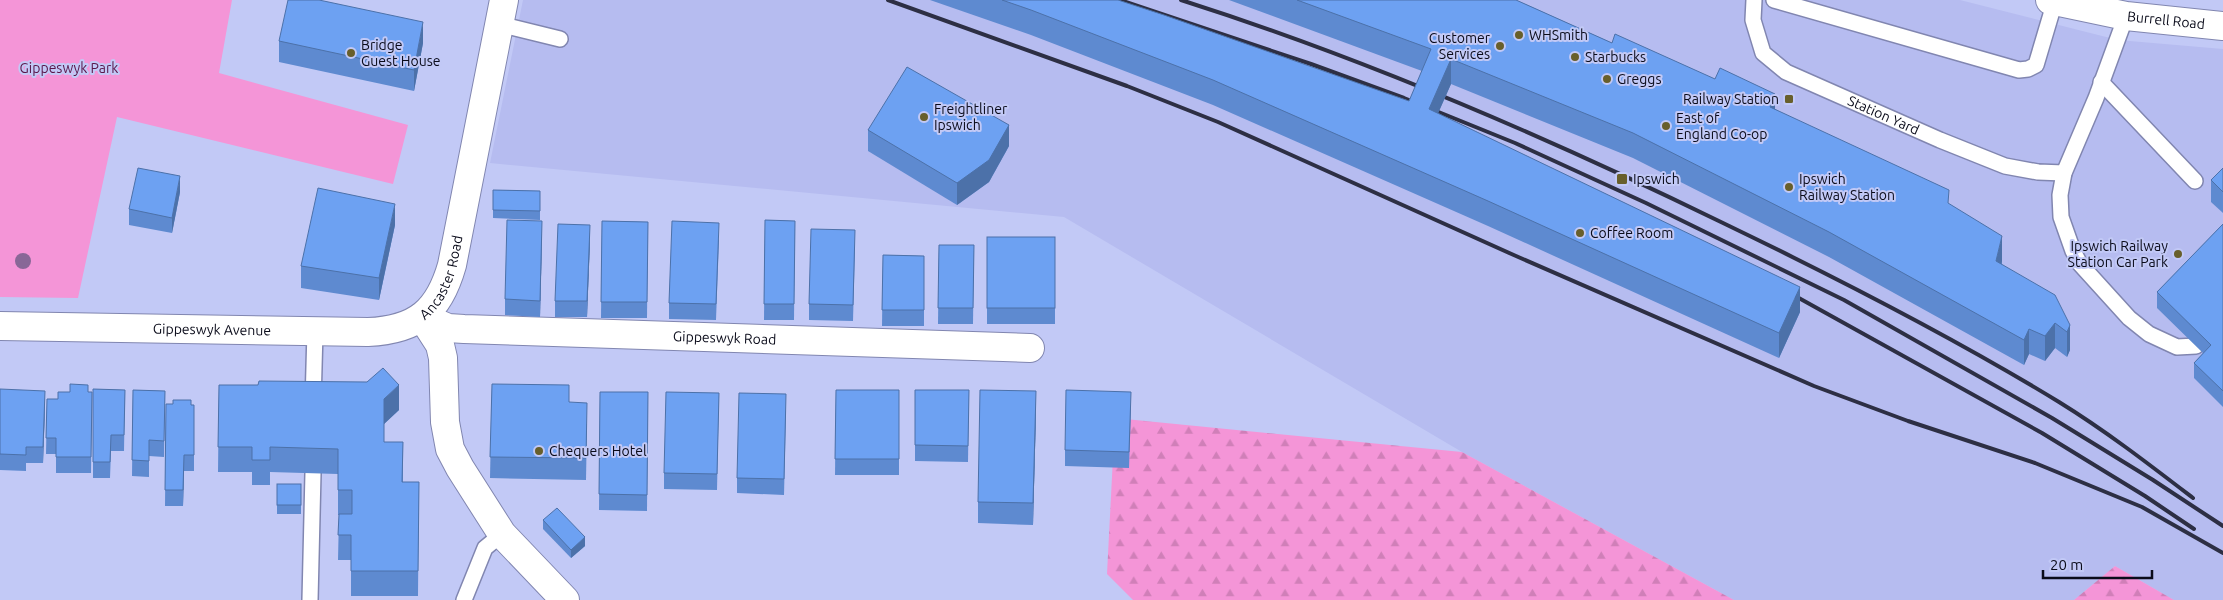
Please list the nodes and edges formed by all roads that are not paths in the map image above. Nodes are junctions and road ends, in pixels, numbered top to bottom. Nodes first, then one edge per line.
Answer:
1 (1754, 0) edge
2 (1774, 0) edge
3 (2053, 1) edge
4 (501, 12) edge
5 (2126, 16) junction
6 (2223, 26) edge
7 (560, 39) dead end
8 (2102, 82) junction
9 (2064, 173) junction
10 (2195, 180) dead end
11 (422, 316) junction
12 (0, 326) edge
13 (315, 331) junction
14 (2196, 346) edge
15 (1030, 348) dead end
16 (314, 407) edge
17 (313, 473) edge
18 (502, 534) junction
19 (310, 600) edge
20 (464, 600) edge
21 (565, 600) edge

1 - 9 lane, Station Yard
2 - 3 lane
3 - 5 street, Burrell Road
4 - 7 lane
4 - 11 street, Ancaster Road
5 - 6 street, Burrell Road
5 - 8 lane
8 - 9 lane
8 - 10 lane
9 - 14 lane
11 - 13 street, Gippeswyk Avenue
11 - 15 street, Gippeswyk Road
11 - 18 street, Ancaster Road
12 - 13 street, Gippeswyk Avenue
13 - 16 lane
17 - 19 lane
18 - 20 lane
18 - 21 street, Ancaster Road

